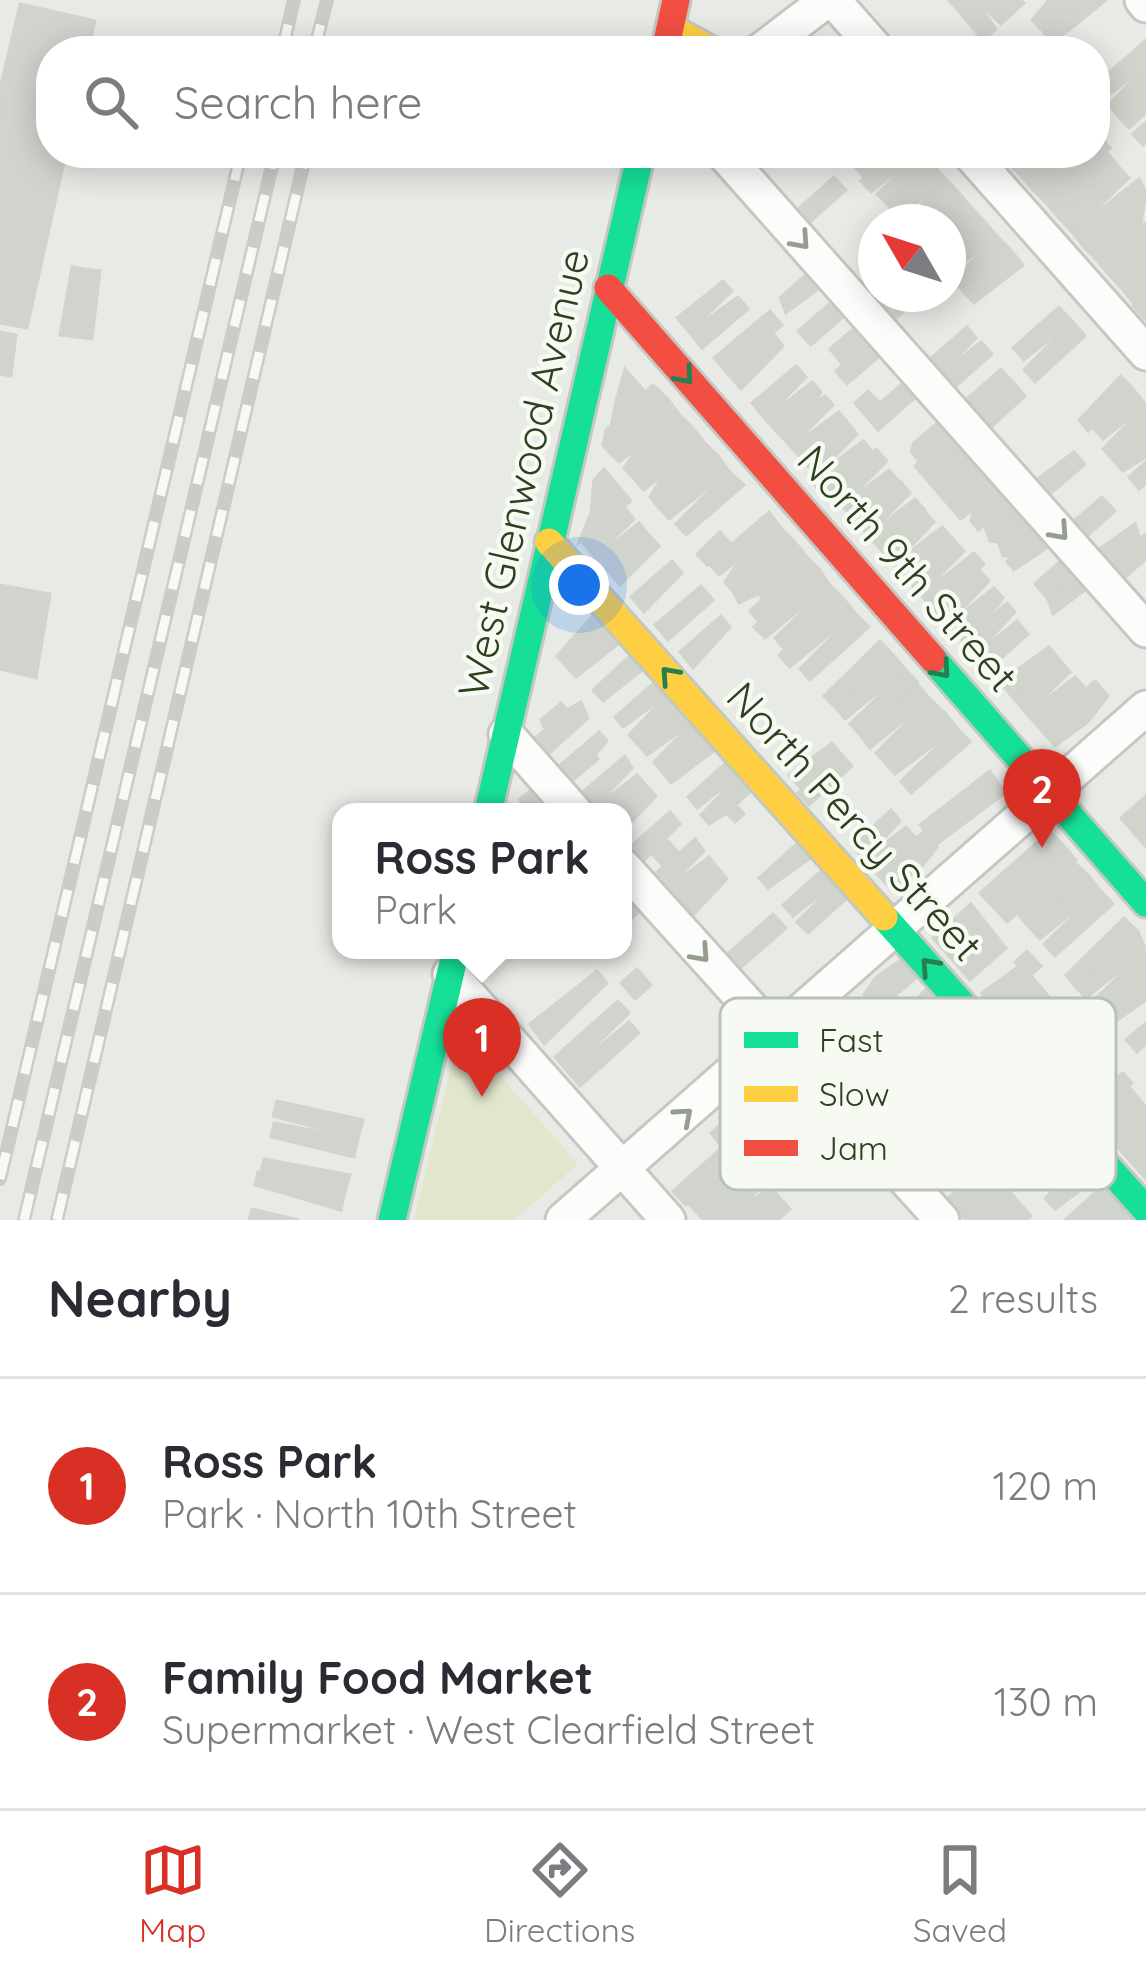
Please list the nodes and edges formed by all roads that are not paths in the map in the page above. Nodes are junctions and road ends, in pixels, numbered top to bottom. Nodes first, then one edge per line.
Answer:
1 (830, 0) edge
2 (781, 36) edge
3 (864, 36) edge
4 (641, 168) edge
5 (736, 168) edge
6 (982, 168) edge
7 (608, 288) junction
8 (1146, 352) edge
9 (549, 542) junction
10 (1146, 630) edge
11 (1146, 707) edge
12 (506, 734) junction
13 (1049, 793) junction
14 (490, 803) edge
15 (567, 803) edge
16 (632, 876) edge
17 (1146, 903) edge
18 (896, 929) junction
19 (453, 962) edge
20 (743, 998) edge
21 (819, 998) edge
22 (957, 998) edge
23 (720, 1085) edge
24 (623, 1168) junction
25 (1116, 1176) edge
26 (915, 1190) edge
27 (1146, 1210) edge
28 (392, 1220) edge
29 (563, 1220) edge
30 (668, 1220) edge
31 (942, 1220) edge

1 - 2 street
1 - 3 street
4 - 7 street, West Glenwood Avenue
5 -> 10 street
6 - 8 street
7 - 9 street, West Glenwood Avenue
7 -> 13 street, North 9th Street
9 - 12 street, West Glenwood Avenue
18 -> 9 street, North Percy Street
11 - 13 street
12 - 14 street, West Glenwood Avenue
12 - 15 street
13 - 17 street, North 9th Street
13 - 18 street
16 -> 20 street
18 - 21 street
22 -> 18 street, North Percy Street
19 - 24 street
19 - 28 street
24 -> 23 street
24 - 29 street
24 - 30 street
27 -> 25 street, North Percy Street
26 - 31 street

